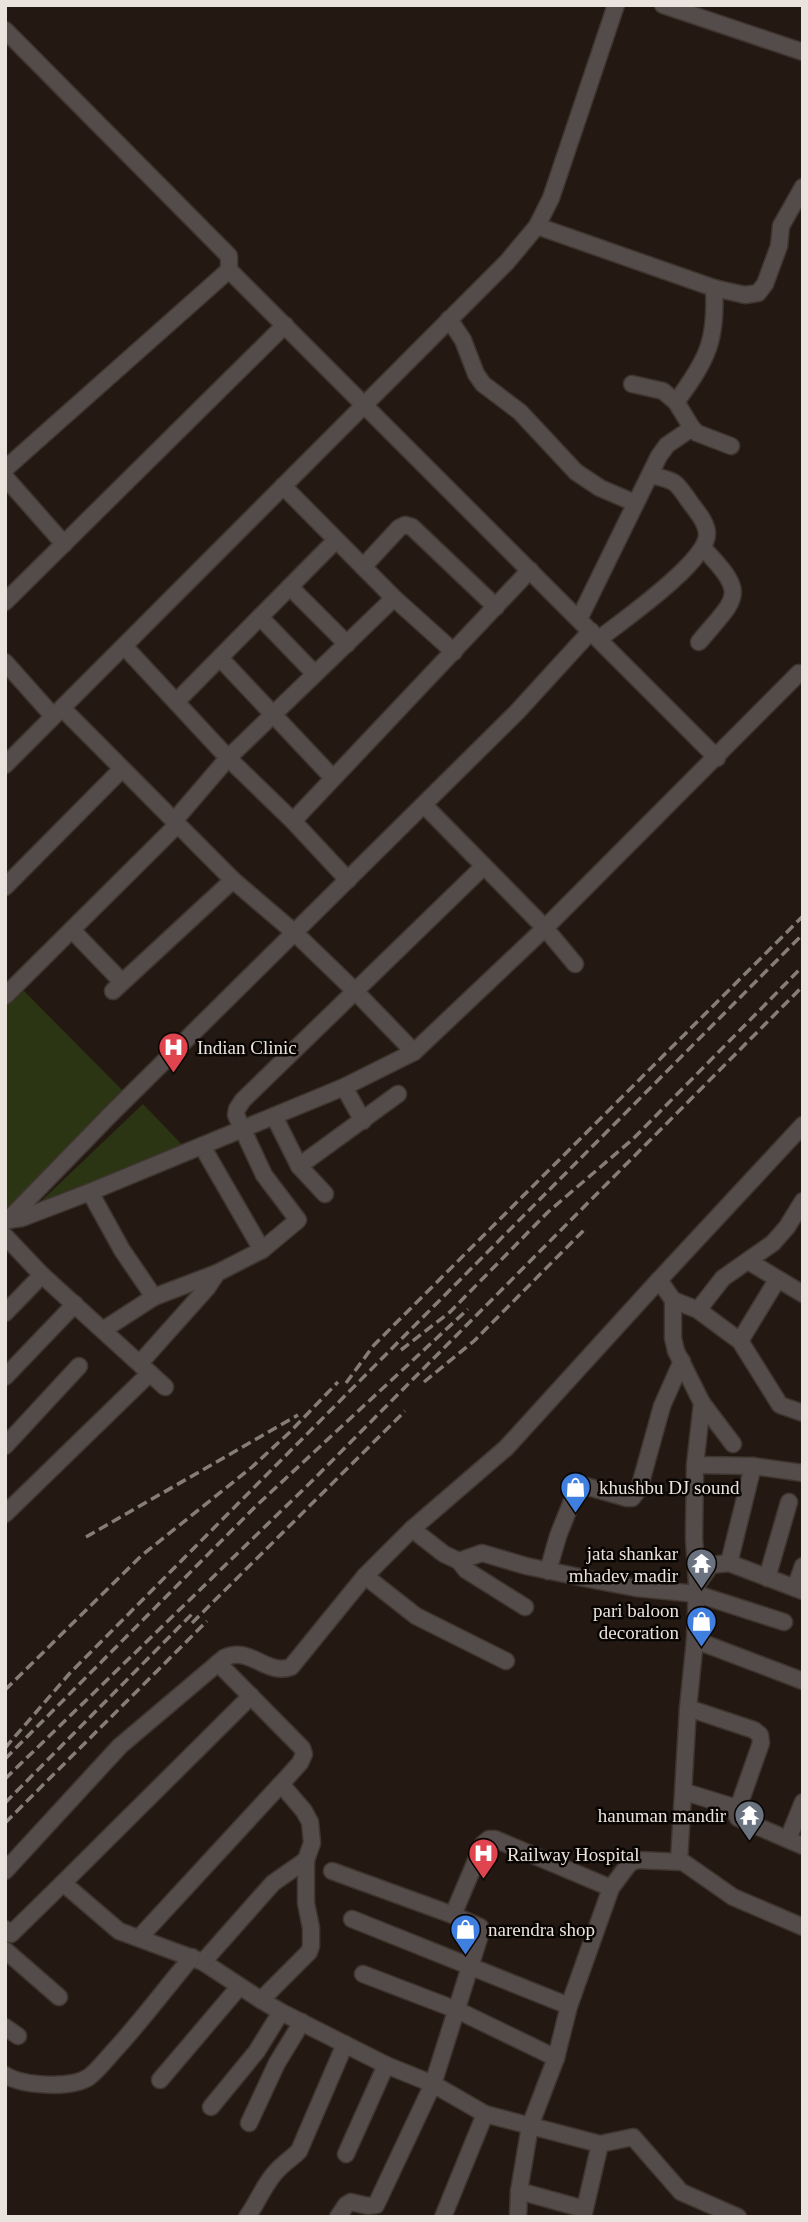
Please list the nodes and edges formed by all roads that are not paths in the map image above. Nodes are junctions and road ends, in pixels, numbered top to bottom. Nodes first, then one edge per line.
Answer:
1 (617, 5) edge
2 (663, 5) edge
3 (5, 30) edge
4 (803, 52) edge
5 (803, 187) edge
6 (537, 226) junction
7 (229, 270) junction
8 (714, 288) junction
9 (449, 319) junction
10 (285, 325) junction
11 (632, 384) dead end
12 (676, 402) junction
13 (365, 404) junction
14 (692, 428) junction
15 (731, 446) dead end
16 (5, 469) edge
17 (650, 475) junction
18 (5, 477) edge
19 (283, 486) junction
20 (635, 503) junction
21 (336, 540) junction
22 (64, 544) junction
23 (703, 548) junction
24 (363, 566) junction
25 (530, 570) junction
26 (290, 587) junction
27 (394, 598) junction
28 (5, 601) edge
29 (496, 607) junction
30 (260, 617) junction
31 (579, 619) junction
32 (595, 635) junction
33 (699, 642) dead end
34 (347, 644) junction
35 (124, 646) junction
36 (454, 652) junction
37 (220, 657) junction
38 (5, 662) edge
39 (800, 673) dead end
40 (315, 674) junction
41 (176, 702) junction
42 (58, 712) junction
43 (272, 715) junction
44 (228, 758) junction
45 (716, 758) junction
46 (5, 765) edge
47 (122, 769) junction
48 (333, 778) junction
49 (424, 805) junction
50 (293, 821) junction
51 (176, 822) junction
52 (484, 866) junction
53 (233, 880) junction
54 (348, 880) junction
55 (5, 887) edge
56 (545, 928) junction
57 (72, 930) junction
58 (295, 933) junction
59 (575, 964) dead end
60 (355, 991) junction
61 (5, 996) edge
62 (414, 1052) junction
63 (344, 1087) junction
64 (398, 1094) dead end
65 (274, 1116) junction
66 (363, 1121) junction
67 (803, 1125) edge
68 (242, 1129) junction
69 (202, 1146) junction
70 (299, 1167) junction
71 (90, 1192) junction
72 (325, 1194) dead end
73 (802, 1205) edge
74 (6, 1226) edge
75 (262, 1251) junction
76 (748, 1261) junction
77 (217, 1273) junction
78 (42, 1275) junction
79 (659, 1280) junction
80 (777, 1280) junction
81 (803, 1294) edge
82 (154, 1297) junction
83 (673, 1300) junction
84 (75, 1304) junction
85 (698, 1310) junction
86 (5, 1313) edge
87 (103, 1330) junction
88 (740, 1341) junction
89 (682, 1361) junction
90 (79, 1366) dead end
91 (145, 1368) junction
92 (5, 1377) edge
93 (165, 1387) dead end
94 (702, 1403) junction
95 (803, 1413) edge
96 (733, 1444) dead end
97 (5, 1446) edge
98 (695, 1465) junction
99 (753, 1466) junction
100 (803, 1474) edge
101 (789, 1502) dead end
102 (5, 1514) edge
103 (412, 1530) junction
104 (459, 1561) junction
105 (729, 1563) junction
106 (803, 1566) edge
107 (548, 1571) junction
108 (365, 1576) junction
109 (767, 1578) junction
110 (697, 1589) junction
111 (799, 1590) edge
112 (526, 1607) dead end
113 (784, 1622) dead end
114 (695, 1640) junction
115 (506, 1661) dead end
116 (218, 1663) junction
117 (803, 1681) edge
118 (251, 1696) junction
119 (688, 1708) junction
120 (281, 1784) junction
121 (685, 1792) junction
122 (803, 1802) edge
123 (737, 1808) junction
124 (795, 1842) edge
125 (306, 1860) junction
126 (679, 1861) junction
127 (5, 1871) edge
128 (332, 1871) dead end
129 (63, 1883) junction
130 (611, 1888) junction
131 (453, 1915) junction
132 (352, 1919) dead end
133 (803, 1927) edge
134 (7, 1938) edge
135 (139, 1938) junction
136 (197, 1960) junction
137 (471, 1968) junction
138 (363, 1974) dead end
139 (239, 1987) junction
140 (59, 1997) dead end
141 (261, 2000) junction
142 (569, 2006) junction
143 (457, 2010) junction
144 (281, 2012) junction
145 (302, 2022) junction
146 (345, 2044) junction
147 (257, 2051) junction
148 (556, 2058) junction
149 (277, 2063) junction
150 (386, 2064) junction
151 (5, 2075) edge
152 (160, 2080) dead end
153 (432, 2084) junction
154 (211, 2107) dead end
155 (485, 2114) junction
156 (249, 2123) dead end
157 (530, 2126) junction
158 (600, 2144) junction
159 (346, 2154) dead end
160 (519, 2191) junction
161 (583, 2213) edge
162 (247, 2217) edge
163 (338, 2217) edge
164 (443, 2217) edge
165 (518, 2217) edge
166 (738, 2217) edge

1 - 6 street
2 - 4 street
3 - 7 street
5 - 8 street
6 - 8 street
6 - 9 street
7 - 10 street
7 - 16 street
8 - 12 street
9 - 13 street
9 - 20 street
10 - 13 street
10 - 22 street
11 - 12 street
12 - 14 street
13 - 19 street
13 - 25 street
14 - 15 street
14 - 17 street
17 - 20 street
17 - 23 street
18 - 22 street
19 - 21 street
19 - 35 street
20 - 31 street
21 - 24 street
21 - 26 street
22 - 28 street
23 - 32 street
23 - 33 street
24 - 27 street
24 - 29 street
25 - 29 street
25 - 31 street
26 - 30 street
26 - 34 street
27 - 34 street
27 - 36 street
29 - 36 street
30 - 37 street
30 - 40 street
31 - 32 street
32 - 45 street
32 - 49 street
34 - 40 street
35 - 41 street
35 - 42 street
36 - 48 street
37 - 41 street
37 - 43 street
38 - 42 street
39 - 45 street
40 - 43 street
41 - 44 street
42 - 46 street
42 - 47 street
43 - 44 street
43 - 48 street
44 - 50 street
44 - 51 street
45 - 56 street
47 - 51 street
47 - 55 street
48 - 50 street
49 - 52 street
49 - 54 street
50 - 54 street
51 - 53 street
51 - 57 street
52 - 56 street
52 - 60 street
53 - 57 street
53 - 58 street
54 - 58 street
56 - 59 street
56 - 62 street
57 - 61 street
58 - 60 street
58 - 74 street
60 - 62 street
60 - 68 street
62 - 63 street
63 - 65 street
63 - 66 street
64 - 66 street
65 - 68 street
65 - 70 street
66 - 70 street
67 - 79 street
68 - 69 street
68 - 75 street
69 - 71 street
69 - 75 street
70 - 72 street
71 - 74 street
71 - 82 street
73 - 76 street
74 - 78 street
75 - 77 street
76 - 80 street
76 - 85 street
77 - 82 street
77 - 91 street
78 - 84 street
78 - 86 street
79 - 83 street
79 - 103 street
80 - 81 street
80 - 88 street
82 - 87 street
83 - 85 street
83 - 89 street
84 - 87 street
84 - 92 street
85 - 88 street
87 - 91 street
88 - 95 street
89 - 94 street
89 - 107 street
90 - 97 street
91 - 93 street
91 - 102 street
94 - 96 street
94 - 98 street
98 - 99 street
98 - 110 street
99 - 100 street
99 - 105 street
101 - 109 street
103 - 104 street
103 - 108 street
104 - 107 street
104 - 112 street
105 - 109 street
105 - 110 street
106 - 111 street
107 - 110 street
108 - 115 street
108 - 116 street
109 - 111 street
110 - 113 street
110 - 114 street
114 - 117 street
114 - 119 street
116 - 118 street
116 - 127 street
118 - 120 street
118 - 129 street
119 - 121 street
119 - 123 street
120 - 125 street
120 - 135 street
121 - 123 street
121 - 126 street
122 - 124 street
123 - 124 street
125 - 136 street
125 - 141 street
126 - 130 street
126 - 133 street
128 - 131 street
129 - 134 street
129 - 135 street
130 - 131 street
130 - 142 street
131 - 137 street
132 - 137 street
134 - 140 street
135 - 136 street
136 - 139 street
136 - 151 street
137 - 142 street
137 - 143 street
138 - 143 street
139 - 141 street
139 - 152 street
141 - 144 street
142 - 148 street
143 - 148 street
143 - 153 street
144 - 145 street
144 - 147 street
145 - 146 street
145 - 149 street
146 - 150 street
146 - 162 street
147 - 149 street
147 - 154 street
148 - 157 street
149 - 156 street
150 - 153 street
150 - 159 street
153 - 155 street
153 - 163 street
155 - 157 street
155 - 164 street
157 - 158 street
157 - 160 street
158 - 161 street
158 - 166 street
160 - 161 street
160 - 165 street

